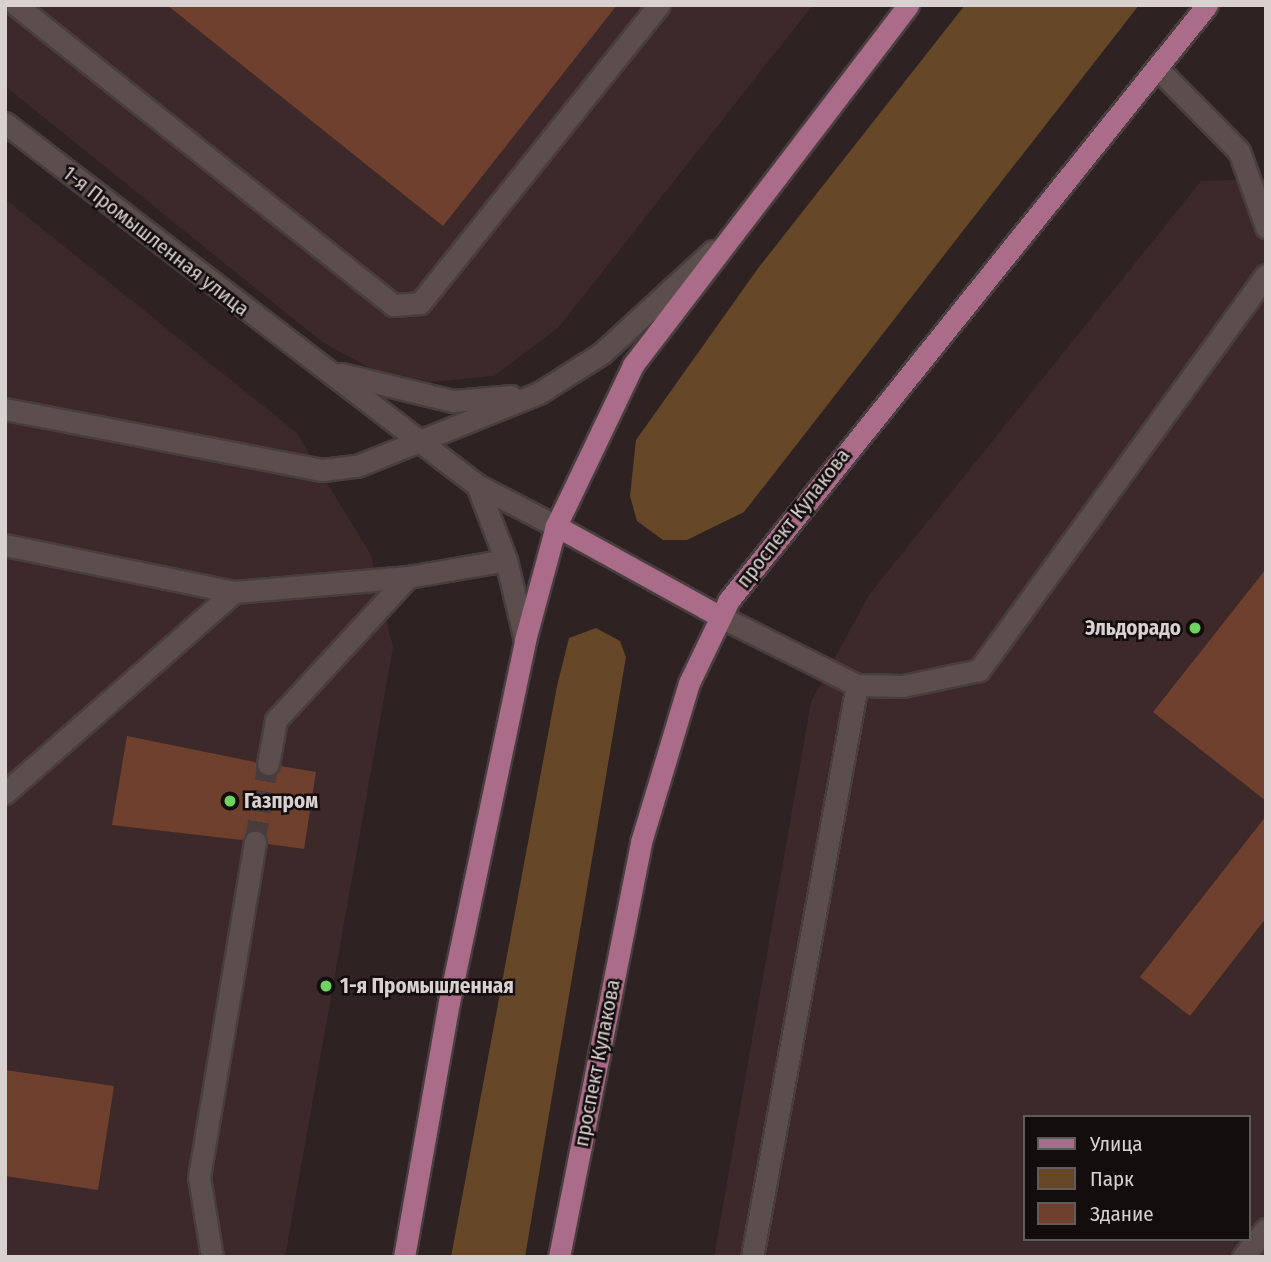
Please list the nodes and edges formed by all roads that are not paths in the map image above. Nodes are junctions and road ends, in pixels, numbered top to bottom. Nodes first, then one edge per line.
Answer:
1 (16, 5) edge
2 (659, 5) edge
3 (908, 5) edge
4 (1207, 5) edge
5 (1158, 69) junction
6 (5, 123) edge
7 (1266, 227) edge
8 (717, 247) junction
9 (1266, 275) edge
10 (307, 359) junction
11 (539, 393) junction
12 (5, 409) edge
13 (419, 440) junction
14 (477, 485) junction
15 (556, 526) junction
16 (5, 545) edge
17 (506, 560) junction
18 (408, 577) junction
19 (234, 592) junction
20 (721, 617) junction
21 (524, 640) junction
22 (857, 685) junction
23 (268, 764) tunnel mouth
24 (5, 793) edge
25 (256, 842) tunnel mouth
26 (1266, 1229) edge
27 (212, 1257) edge
28 (404, 1257) edge
29 (559, 1257) edge
30 (752, 1257) edge
31 (1243, 1257) edge

1 - 2 street
3 - 8 main road
4 - 5 main road, проспект Кулакова
5 - 7 street
5 - 20 main road, проспект Кулакова
6 - 10 street, 1-я Промышленная улица
8 - 11 street
8 - 15 main road
9 - 22 street
10 - 11 street
10 - 13 street
11 - 13 street
12 - 13 street
13 - 14 street
14 - 15 street
14 - 17 street
15 - 20 main road
15 - 21 main road
16 - 19 street
17 - 18 street
17 - 21 street
18 - 19 street
18 - 23 street
19 - 24 street
20 - 22 street
20 - 29 main road, проспект Кулакова
21 - 28 main road
22 - 30 street
25 - 27 street
26 - 31 street

